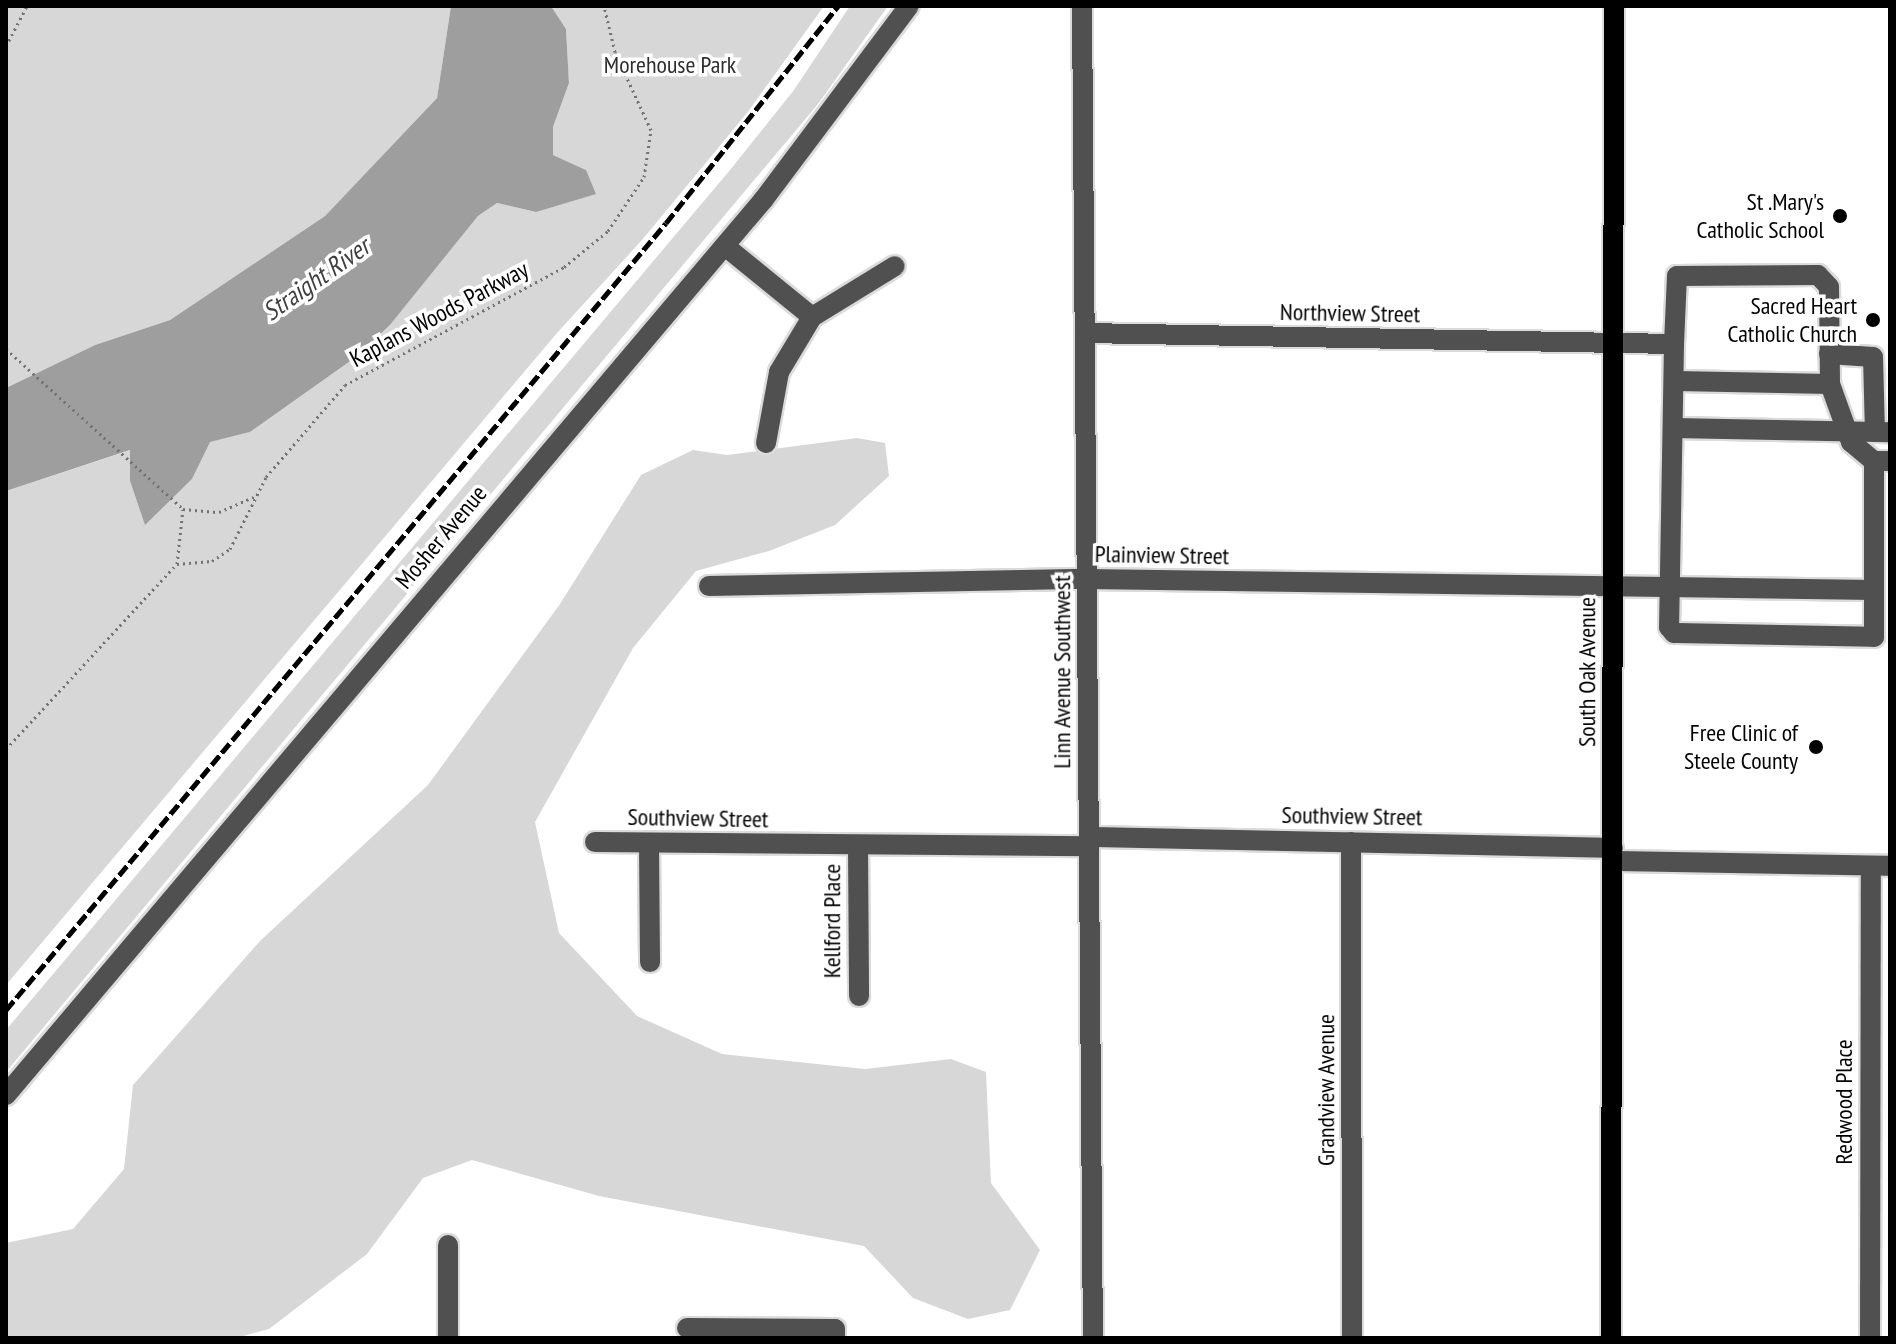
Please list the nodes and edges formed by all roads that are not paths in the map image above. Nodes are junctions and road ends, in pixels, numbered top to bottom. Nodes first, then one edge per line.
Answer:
1 (909, 6) edge
2 (1082, 6) edge
3 (1614, 6) edge
4 (725, 246) junction
5 (895, 266) dead end
6 (812, 317) junction
7 (1085, 333) junction
8 (1614, 344) junction
9 (1674, 344) junction
10 (1829, 354) junction
11 (1676, 381) junction
12 (1830, 384) junction
13 (1674, 428) junction
14 (1847, 431) junction
15 (1883, 432) edge
16 (766, 443) dead end
17 (1882, 461) edge
18 (1087, 579) junction
19 (709, 586) dead end
20 (1613, 590) junction
21 (1670, 590) junction
22 (1874, 590) junction
23 (595, 842) dead end
24 (1089, 842) junction
25 (1351, 842) junction
26 (649, 845) junction
27 (858, 845) junction
28 (1613, 854) junction
29 (1880, 866) edge
30 (650, 962) dead end
31 (859, 996) dead end
32 (6, 1095) edge
33 (448, 1245) dead end
34 (687, 1328) dead end
35 (835, 1334) edge
36 (448, 1338) edge
37 (1093, 1338) edge
38 (1352, 1338) edge
39 (1611, 1338) edge
40 (1870, 1338) edge

1 - 4 street, Mosher Avenue
2 - 7 street, Linn Avenue Southwest
3 - 8 main road, South Oak Avenue
4 - 6 street
4 - 32 street, Mosher Avenue
5 - 6 street
6 - 16 street
7 - 8 street, Northview Street
7 - 18 street, Linn Avenue Southwest
8 - 9 street, Northview Street
8 - 20 main road, South Oak Avenue
9 - 10 street
9 - 11 street
10 - 12 street
10 - 15 street
11 - 12 street
11 - 13 street
12 - 14 street
13 - 14 street
13 - 21 street
14 - 15 street
14 - 17 street
17 - 22 street
18 - 19 street, Plainview Street
18 - 20 street, Plainview Street
18 - 24 street, Linn Avenue Southwest
20 - 21 street, Plainview Street
20 - 28 main road, South Oak Avenue
21 - 22 street, Plainview Street
21 - 22 street
23 - 26 street, Southview Street
24 - 25 street, Southview Street
24 - 27 street, Southview Street
24 - 37 street, Linn Avenue Southwest
25 - 28 street, Southview Street
25 - 38 street, Grandview Avenue
26 - 27 street, Southview Street
26 - 30 street
27 - 31 street, Kellford Place
28 - 29 street, Southview Street
28 - 39 main road, South Oak Avenue
29 - 40 street, Redwood Place
33 - 36 street
34 - 35 street

